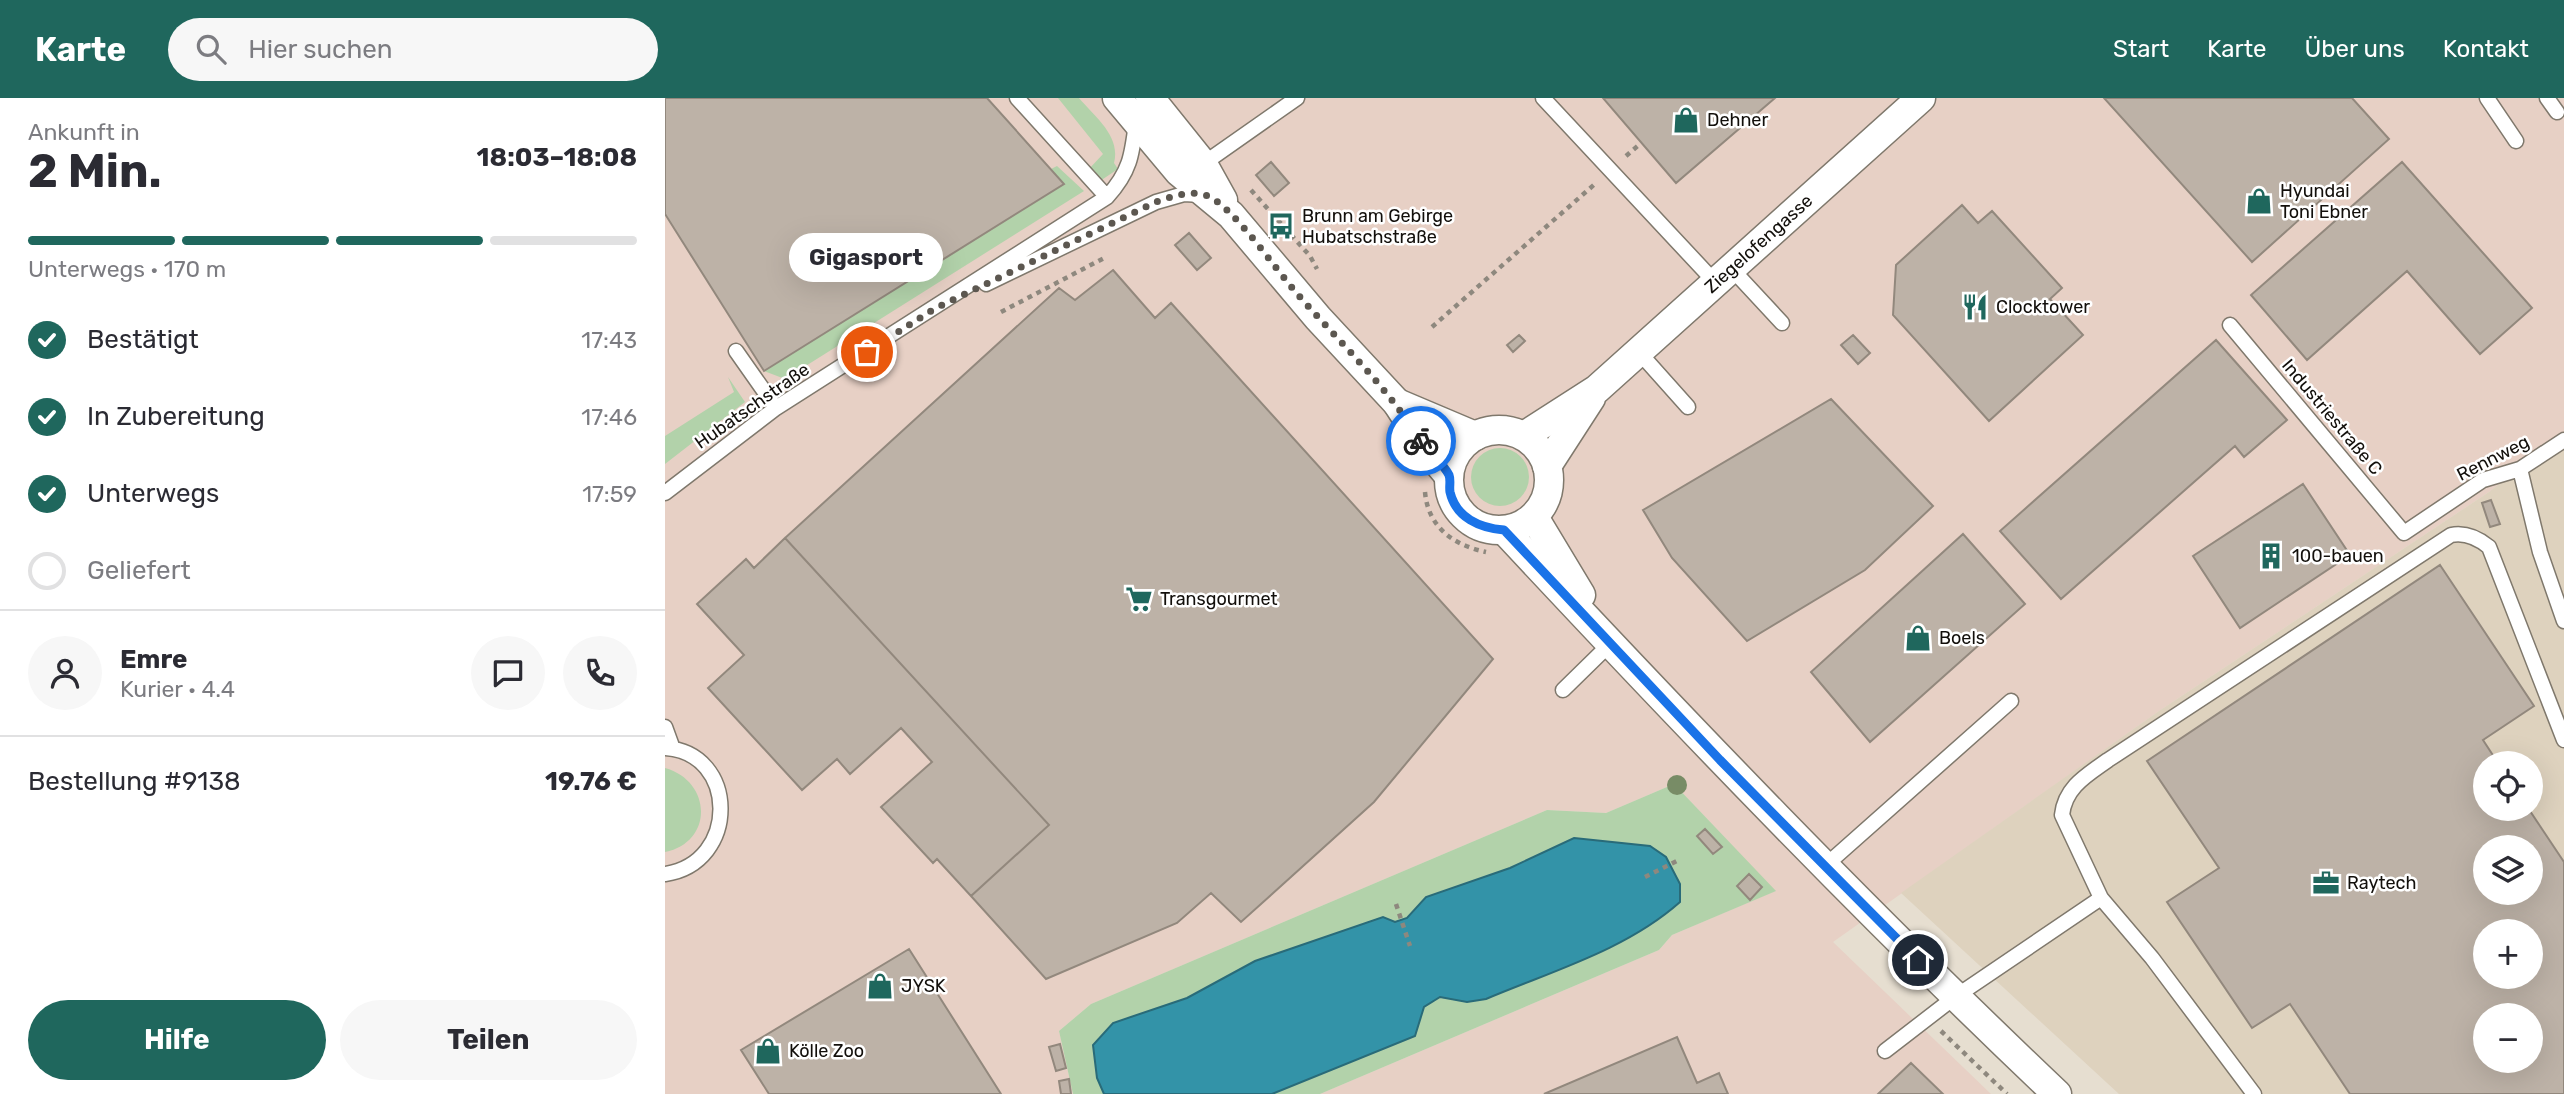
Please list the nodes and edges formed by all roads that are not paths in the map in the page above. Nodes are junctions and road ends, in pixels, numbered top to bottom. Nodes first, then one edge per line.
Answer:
1 (1017, 98) edge
2 (1118, 98) edge
3 (1297, 98) edge
4 (1543, 98) edge
5 (1921, 98) edge
6 (2487, 98) edge
7 (2547, 98) edge
8 (1143, 109) edge
9 (2557, 112) dead end
10 (2516, 141) dead end
11 (1203, 164) junction
12 (1208, 196) junction
13 (1107, 197) junction
14 (1231, 215) junction
15 (1722, 274) junction
16 (934, 309) junction
17 (1782, 323) dead end
18 (2230, 325) dead end
19 (736, 351) dead end
20 (1638, 351) junction
21 (1597, 389) junction
22 (1397, 403) junction
23 (1688, 407) dead end
24 (776, 408) junction
25 (1475, 436) junction
26 (1524, 436) junction
27 (2564, 440) edge
28 (1547, 466) junction
29 (2520, 469) junction
30 (1449, 476) junction
31 (665, 493) edge
32 (1534, 517) junction
33 (1504, 530) junction
34 (2404, 533) joint
35 (2564, 621) edge
36 (1610, 644) junction
37 (1563, 690) dead end
38 (2011, 701) dead end
39 (665, 727) edge
40 (2564, 740) edge
41 (669, 749) edge
42 (1825, 866) junction
43 (665, 874) edge
44 (2101, 898) junction
45 (1955, 997) junction
46 (1885, 1051) dead end
47 (2057, 1094) edge
48 (2254, 1094) edge

1 - 13 lane
2 - 8 street
3 - 11 lane
4 - 15 lane
5 - 15 street, Ziegelofengasse
6 - 10 lane
7 - 9 lane
8 - 11 street
8 - 12 street
8 - 13 lane, Hubatschstraße
11 - 14 street
12 - 14 street
12 - 16 lane, Hubatschstraße
13 - 16 lane, Hubatschstraße
14 - 22 street
15 - 17 lane
15 - 20 street, Ziegelofengasse
16 - 24 lane, Hubatschstraße
18 - 34 lane, Industriestraße C
19 - 24 lane
20 - 21 street, Ziegelofengasse
20 - 23 lane
21 - 26 street, Ziegelofengasse
21 - 28 street, Ziegelofengasse
22 - 25 street
22 - 30 street
24 - 31 lane, Hubatschstraße
25 - 26 street
25 - 30 street
26 - 28 street
27 - 29 lane, Rennweg
28 - 32 street
29 - 34 lane, Rennweg
29 - 35 lane
30 - 33 street
32 - 33 street
32 - 36 street
33 - 36 street
36 - 37 lane
36 - 42 street
38 - 42 lane
39 - 41 lane
40 - 44 lane
41 - 43 lane
42 - 45 street
44 - 45 lane
44 - 48 lane
45 - 46 lane
45 - 47 street

